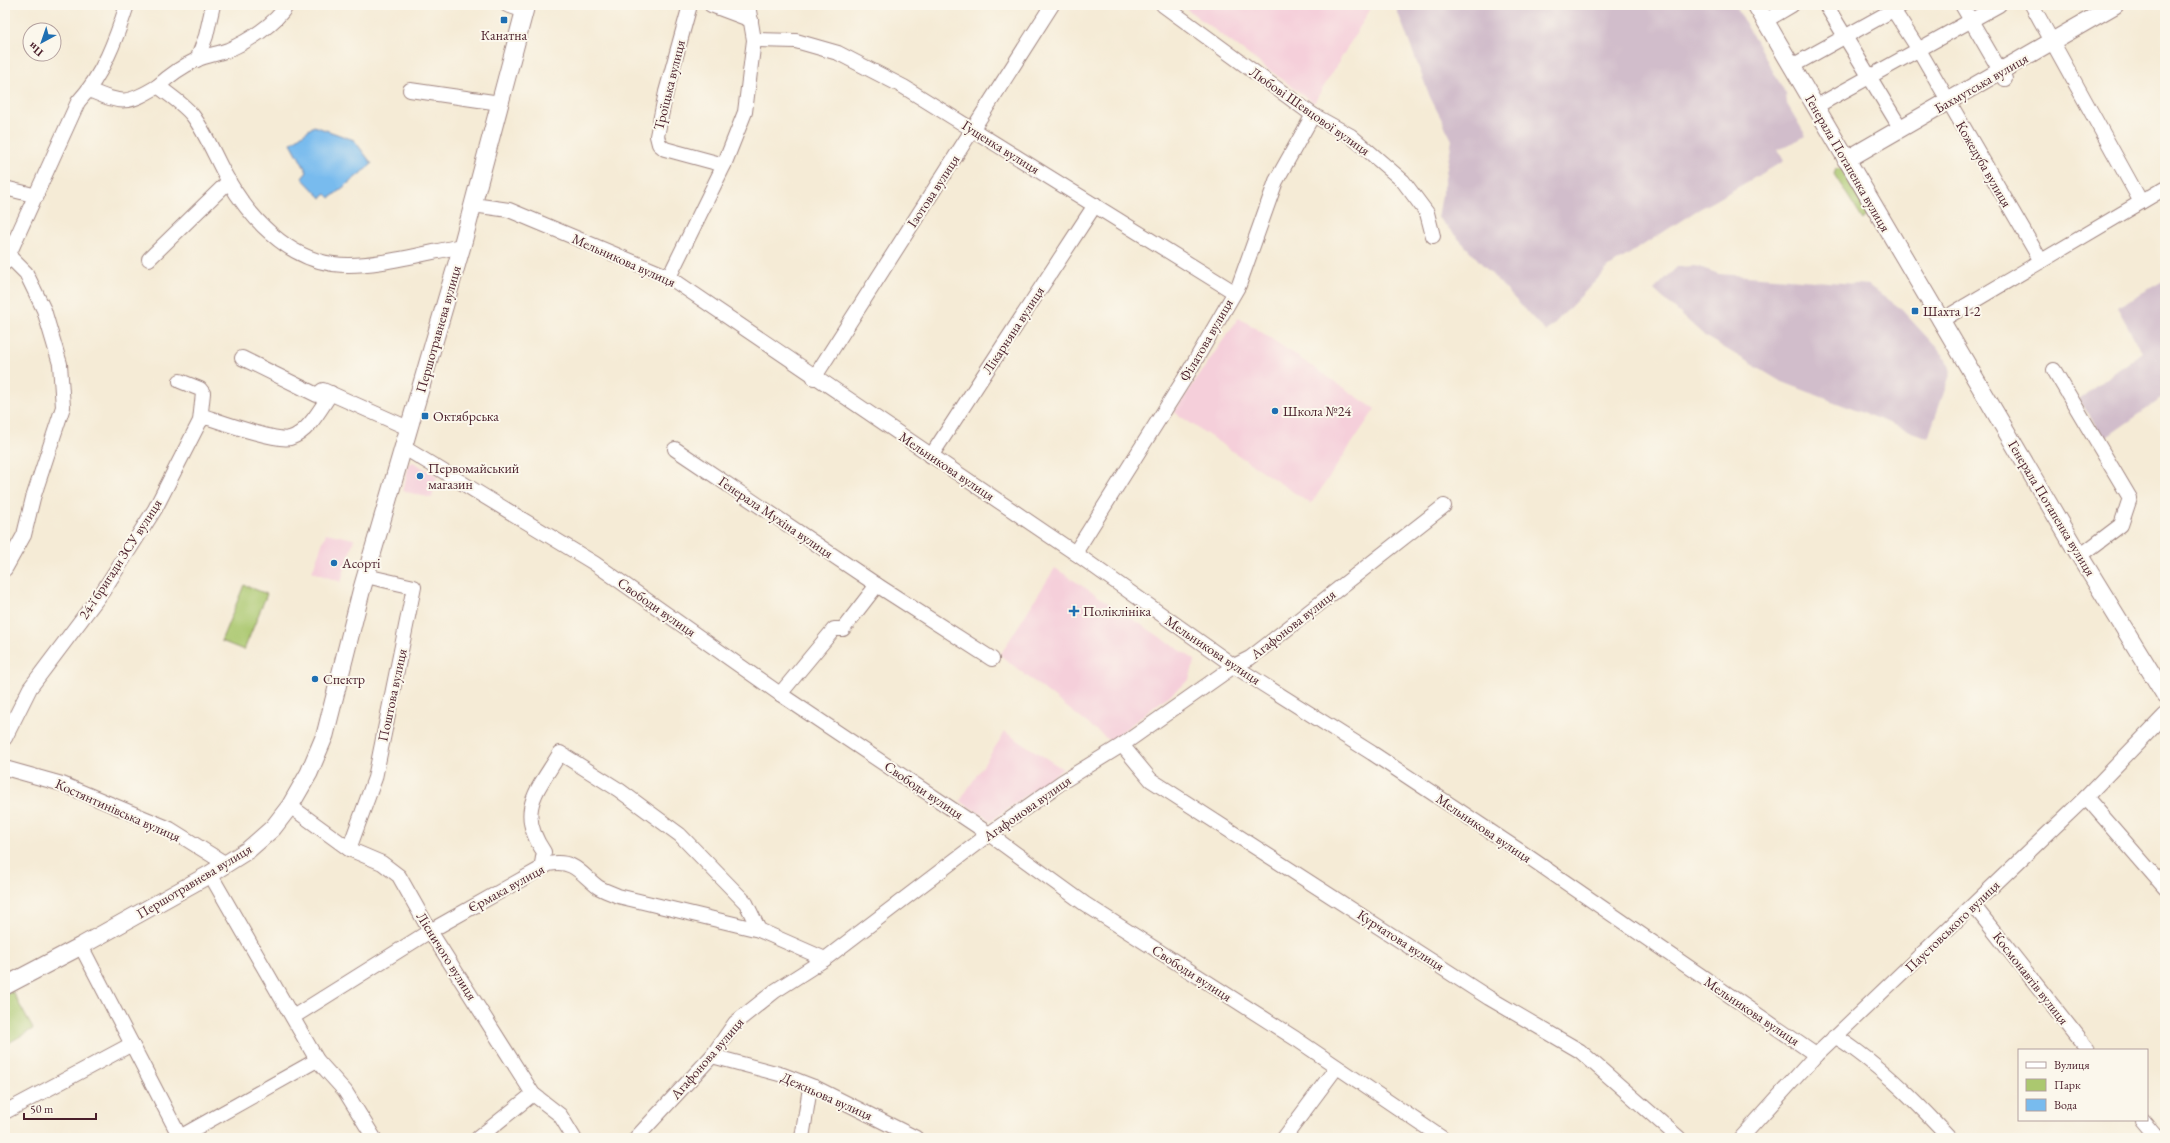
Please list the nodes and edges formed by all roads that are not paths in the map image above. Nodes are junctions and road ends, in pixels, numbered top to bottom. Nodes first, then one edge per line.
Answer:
1 (127, 5) edge
2 (213, 5) edge
3 (287, 5) edge
4 (507, 5) edge
5 (690, 5) edge
6 (711, 5) edge
7 (748, 5) edge
8 (1052, 5) edge
9 (1163, 5) edge
10 (1756, 5) edge
11 (1792, 5) edge
12 (1826, 5) edge
13 (1962, 5) edge
14 (1999, 5) edge
15 (2032, 5) edge
16 (2115, 5) edge
17 (1895, 7) edge
18 (525, 8) edge
19 (751, 20) junction
20 (1765, 21) junction
21 (1970, 21) junction
22 (1845, 36) junction
23 (754, 40) junction
24 (2053, 41) junction
25 (1919, 50) junction
26 (197, 60) junction
27 (1792, 66) junction
28 (2003, 75) junction
29 (1870, 76) junction
30 (158, 86) junction
31 (89, 90) junction
32 (410, 90) dead end
33 (1948, 101) junction
34 (500, 103) junction
35 (1815, 107) junction
36 (1313, 115) junction
37 (1901, 129) junction
38 (972, 130) junction
39 (1846, 160) junction
40 (724, 165) junction
41 (229, 181) junction
42 (5, 188) edge
43 (2165, 188) edge
44 (37, 196) junction
45 (2141, 202) junction
46 (473, 205) junction
47 (1095, 205) junction
48 (1433, 236) dead end
49 (462, 246) junction
50 (7, 259) edge
51 (149, 259) dead end
52 (2041, 261) junction
53 (669, 277) junction
54 (1234, 292) junction
55 (1940, 320) junction
56 (242, 358) dead end
57 (2054, 370) dead end
58 (814, 378) junction
59 (180, 381) dead end
60 (331, 393) junction
61 (200, 421) junction
62 (408, 428) junction
63 (403, 447) junction
64 (675, 449) dead end
65 (931, 456) junction
66 (1444, 506) dead end
67 (1075, 553) junction
68 (2080, 556) junction
69 (5, 569) edge
70 (366, 576) junction
71 (877, 585) junction
72 (992, 659) dead end
73 (1234, 666) junction
74 (780, 694) junction
75 (2165, 695) edge
76 (2165, 715) edge
77 (5, 738) edge
78 (1122, 745) junction
79 (5, 768) edge
80 (2086, 797) junction
81 (290, 806) junction
82 (989, 834) junction
83 (349, 849) junction
84 (226, 864) junction
85 (541, 869) junction
86 (210, 874) junction
87 (2165, 888) edge
88 (1974, 906) junction
89 (759, 930) junction
90 (430, 931) junction
91 (81, 946) junction
92 (825, 959) junction
93 (5, 986) edge
94 (293, 1017) junction
95 (1834, 1037) junction
96 (132, 1044) junction
97 (2087, 1049) edge
98 (1816, 1055) junction
99 (712, 1056) junction
100 (317, 1060) junction
101 (1336, 1068) junction
102 (814, 1087) junction
103 (533, 1094) junction
104 (5, 1112) edge
105 (2144, 1121) edge
106 (372, 1137) edge
107 (179, 1138) edge
108 (478, 1138) edge
109 (574, 1138) edge
110 (636, 1138) edge
111 (802, 1138) edge
112 (916, 1138) edge
113 (1284, 1138) edge
114 (1442, 1138) edge
115 (1679, 1138) edge
116 (1741, 1138) edge
117 (1950, 1138) edge
118 (2158, 1138) edge

1 - 31 street
2 - 26 street
3 - 26 street
4 - 18 street
5 - 40 street, Троїцька вулиця
6 - 19 street
7 - 19 street
8 - 38 street, Ізотова вулиця
9 - 36 street, Любові Шевцової вулиця
10 - 20 main road, Генерала Потапенка вулиця
11 - 20 street
12 - 22 street
13 - 21 street
14 - 21 street
15 - 24 street
16 - 24 main road, Бахмутська вулиця
17 - 22 street
17 - 25 street, Кожедуба вулиця
18 - 34 main road, Першотравнева вулиця
19 - 23 street
20 - 27 main road, Генерала Потапенка вулиця
21 - 25 street
21 - 28 street
22 - 27 street
22 - 29 street
23 - 38 street, Гущенка вулиця
23 - 40 street
24 - 28 main road, Бахмутська вулиця
24 - 45 street
25 - 29 street
25 - 33 street, Кожедуба вулиця
26 - 30 street
27 - 35 main road, Генерала Потапенка вулиця
28 - 33 main road, Бахмутська вулиця
29 - 35 street
29 - 37 street
30 - 31 street
30 - 41 street
31 - 44 street
32 - 34 street
33 - 37 main road, Бахмутська вулиця
33 - 52 street, Кожедуба вулиця
34 - 46 main road, Першотравнева вулиця
35 - 39 main road, Генерала Потапенка вулиця
36 - 48 street, Любові Шевцової вулиця
36 - 54 street, Філатова вулиця
37 - 39 main road, Бахмутська вулиця
38 - 47 street, Гущенка вулиця
38 - 58 street, Ізотова вулиця
39 - 55 main road, Генерала Потапенка вулиця
40 - 53 street
41 - 49 street
41 - 51 street
42 - 44 street
43 - 45 street
44 - 50 street
45 - 52 street
46 - 49 main road, Першотравнева вулиця
46 - 53 street, Мельникова вулиця
47 - 54 street, Гущенка вулиця
47 - 65 street, Лікарняна вулиця
49 - 62 main road, Першотравнева вулиця
50 - 69 street
52 - 55 street
53 - 58 street, Мельникова вулиця
54 - 67 street, Філатова вулиця
55 - 68 main road, Генерала Потапенка вулиця
56 - 60 street
57 - 68 street
58 - 65 street, Мельникова вулиця
59 - 61 street, 24-ї бригади ЗСУ вулиця
60 - 61 street
60 - 62 street
61 - 77 street, 24-ї бригади ЗСУ вулиця
62 - 63 main road, Першотравнева вулиця
63 - 70 main road, Першотравнева вулиця
63 - 74 street, Свободи вулиця
64 - 71 street, Генерала Мухіна вулиця
65 - 67 street, Мельникова вулиця
66 - 73 street, Агафонова вулиця
67 - 73 street, Мельникова вулиця
68 - 75 main road, Генерала Потапенка вулиця
70 - 81 main road, Першотравнева вулиця
70 - 83 street, Поштова вулиця
71 - 72 street, Генерала Мухіна вулиця
71 - 74 street
73 - 78 street, Агафонова вулиця
73 - 98 street, Мельникова вулиця
74 - 82 street, Свободи вулиця
76 - 80 street, Паустовського вулиця
78 - 82 street, Агафонова вулиця
78 - 115 street, Курчатова вулиця
79 - 84 street, Костянтинівська вулиця
80 - 87 street
80 - 88 street, Паустовського вулиця
81 - 83 street, Лісничого вулиця
81 - 84 main road, Першотравнева вулиця
82 - 92 street, Агафонова вулиця
82 - 101 street, Свободи вулиця
83 - 90 street, Лісничого вулиця
84 - 86 main road, Першотравнева вулиця
85 - 89 street, Єрмака вулиця
85 - 89 street
85 - 90 street, Єрмака вулиця
86 - 91 main road, Першотравнева вулиця
86 - 94 street
88 - 95 street, Паустовського вулиця
88 - 97 street, Космонавтів вулиця
89 - 92 street, Єрмака вулиця
90 - 94 street, Єрмака вулиця
90 - 103 street, Лісничого вулиця
91 - 93 main road, Першотравнева вулиця
91 - 96 street
92 - 99 street, Агафонова вулиця
94 - 100 street
95 - 98 street, Паустовського вулиця
95 - 117 street
96 - 104 street
96 - 107 street
98 - 116 street, Паустовського вулиця
99 - 102 street, Дежньова вулиця
99 - 110 street, Агафонова вулиця
100 - 106 street
100 - 107 street
101 - 113 street
101 - 114 street, Свободи вулиця
102 - 111 street
102 - 112 street, Дежньова вулиця
103 - 108 street
103 - 109 street, Лісничого вулиця
105 - 118 street

